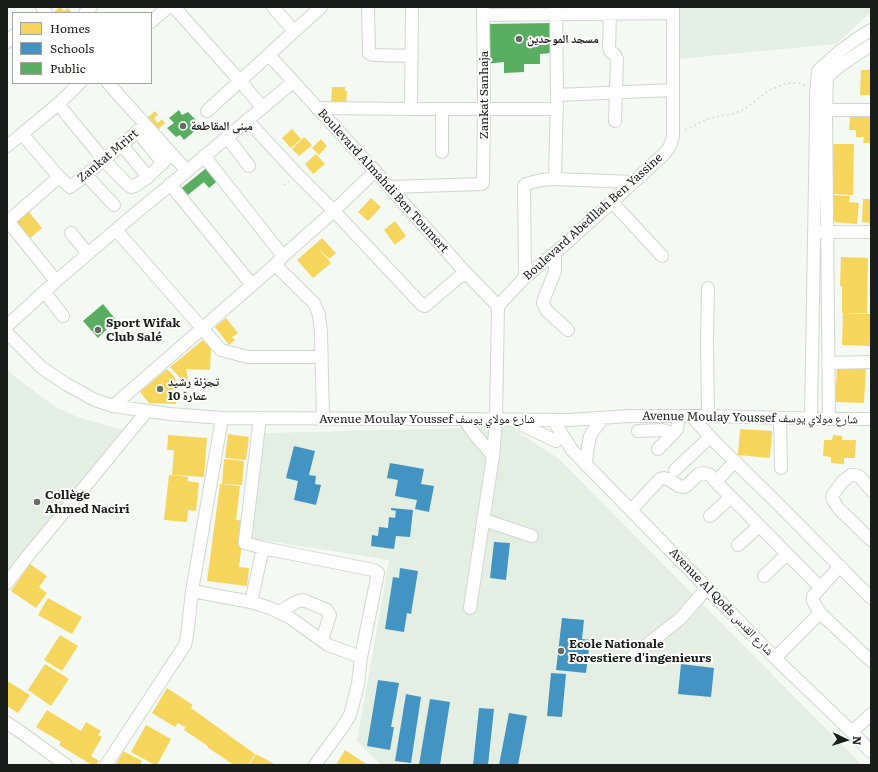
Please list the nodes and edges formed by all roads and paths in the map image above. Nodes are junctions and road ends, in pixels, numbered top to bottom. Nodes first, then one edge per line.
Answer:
1 (168, 7) edge
2 (174, 7) edge
3 (273, 7) edge
4 (321, 7) edge
5 (368, 7) edge
6 (412, 7) edge
7 (673, 10) edge
8 (484, 11) edge
9 (556, 11) edge
10 (610, 14) junction
11 (152, 21) edge
12 (871, 30) edge
13 (294, 31) junction
14 (871, 45) edge
15 (269, 55) junction
16 (412, 56) junction
17 (823, 74) junction
18 (240, 81) junction
19 (293, 82) junction
20 (79, 84) edge
21 (109, 84) edge
22 (672, 90) junction
23 (616, 92) junction
24 (816, 94) junction
25 (557, 95) junction
26 (58, 104) junction
27 (262, 107) junction
28 (317, 108) junction
29 (411, 109) junction
30 (442, 109) junction
31 (484, 109) junction
32 (556, 109) junction
33 (826, 110) junction
34 (871, 110) edge
35 (207, 111) dead end
36 (247, 120) junction
37 (615, 121) dead end
38 (141, 128) junction
39 (22, 134) junction
40 (673, 136) junction
41 (227, 137) junction
42 (122, 144) junction
43 (7, 146) edge
44 (442, 152) dead end
45 (204, 156) junction
46 (168, 158) junction
47 (104, 160) junction
48 (249, 166) dead end
49 (187, 171) junction
50 (375, 171) junction
51 (86, 175) junction
52 (148, 176) junction
53 (59, 177) junction
54 (555, 179) junction
55 (634, 182) junction
56 (170, 184) junction
57 (389, 187) junction
58 (612, 202) junction
59 (114, 205) dead end
60 (334, 212) junction
61 (7, 221) edge
62 (116, 230) junction
63 (814, 232) junction
64 (827, 232) junction
65 (871, 232) edge
66 (72, 233) dead end
67 (555, 253) junction
68 (88, 254) junction
69 (662, 256) dead end
70 (279, 261) junction
71 (465, 272) junction
72 (525, 277) junction
73 (56, 281) junction
74 (252, 285) junction
75 (708, 288) dead end
76 (44, 292) junction
77 (498, 306) junction
78 (63, 316) dead end
79 (7, 326) edge
80 (202, 328) junction
81 (568, 330) dead end
82 (7, 333) edge
83 (322, 356) junction
84 (871, 362) edge
85 (828, 363) junction
86 (113, 406) junction
87 (146, 411) junction
88 (685, 416) junction
89 (708, 416) junction
90 (222, 418) junction
91 (260, 418) junction
92 (323, 418) junction
93 (603, 418) junction
94 (780, 418) junction
95 (811, 418) junction
96 (464, 419) junction
97 (496, 419) junction
98 (509, 419) junction
99 (829, 419) junction
100 (871, 419) edge
101 (536, 420) junction
102 (553, 420) junction
103 (638, 431) dead end
104 (673, 434) junction
105 (710, 437) junction
106 (556, 440) junction
107 (572, 450) junction
108 (658, 450) dead end
109 (493, 456) junction
110 (735, 461) junction
111 (586, 465) junction
112 (781, 468) dead end
113 (675, 470) dead end
114 (716, 482) junction
115 (871, 490) edge
116 (731, 497) junction
117 (631, 510) junction
118 (710, 516) dead end
119 (484, 520) junction
120 (759, 526) junction
121 (532, 536) dead end
122 (871, 540) edge
123 (738, 545) dead end
124 (263, 548) junction
125 (787, 554) junction
126 (840, 566) junction
127 (764, 576) dead end
128 (7, 583) edge
129 (820, 587) junction
130 (707, 588) junction
131 (192, 591) junction
132 (871, 598) edge
133 (251, 602) junction
134 (470, 608) dead end
135 (279, 612) junction
136 (820, 613) junction
137 (322, 640) junction
138 (633, 656) dead end
139 (362, 657) junction
140 (775, 658) junction
141 (871, 661) edge
142 (871, 714) edge
143 (7, 723) edge
144 (852, 732) junction
145 (871, 752) edge
146 (66, 765) edge
147 (106, 765) edge
148 (315, 765) edge

1 - 11 street
2 - 18 street
3 - 13 street
4 - 13 street
5 - 16 street
6 - 16 street
7 - 10 street
7 - 22 street, Boulevard Abedllah Ben Yassine
8 - 9 street
8 - 31 street, Zankat Sanhaja
9 - 10 street
9 - 25 street
10 - 23 street
12 - 17 street
13 - 15 street
14 - 17 street
15 - 18 street
15 - 19 street, Boulevard Almahdi Ben Toumert
16 - 29 street
17 - 24 street
17 - 33 street
18 - 27 street
18 - 35 street
19 - 27 street
19 - 28 street, Boulevard Almahdi Ben Toumert
20 - 26 street
21 - 38 street
22 - 23 street
22 - 40 street, Boulevard Abedllah Ben Yassine
23 - 25 street
23 - 37 street
24 - 40 path
24 - 63 street
25 - 32 street
26 - 39 street
26 - 47 street
27 - 36 street
28 - 29 street
28 - 50 street, Boulevard Almahdi Ben Toumert
29 - 30 street
30 - 31 street
30 - 44 street
31 - 32 street
31 - 57 street, Zankat Sanhaja
32 - 54 street
33 - 34 street
33 - 64 street
36 - 41 street
36 - 60 street
38 - 42 street, Zankat Mrirt
38 - 46 street
39 - 43 street
39 - 53 street
40 - 55 street, Boulevard Abedllah Ben Yassine
41 - 45 street
41 - 48 street
42 - 47 street, Zankat Mrirt
42 - 52 street
45 - 49 street
45 - 70 street
46 - 49 street
46 - 52 street
47 - 51 street, Zankat Mrirt
47 - 52 street
49 - 56 street
50 - 57 street, Boulevard Almahdi Ben Toumert
50 - 60 street
51 - 53 street, Zankat Mrirt
51 - 59 street
53 - 61 street
54 - 55 street
54 - 72 street
55 - 58 street, Boulevard Abedllah Ben Yassine
56 - 62 street
56 - 74 street
57 - 71 street, Boulevard Almahdi Ben Toumert
58 - 67 street, Boulevard Abedllah Ben Yassine
58 - 69 street
60 - 70 street
60 - 71 street
61 - 73 street
62 - 68 street
62 - 80 street
63 - 64 street
63 - 95 street
64 - 65 street
64 - 85 street
66 - 68 street
67 - 72 street, Boulevard Abedllah Ben Yassine
67 - 81 street
68 - 73 street
70 - 74 street
70 - 83 street
71 - 77 street, Boulevard Almahdi Ben Toumert
72 - 77 street, Boulevard Abedllah Ben Yassine
73 - 76 street
74 - 80 street
75 - 89 street
76 - 78 street
76 - 79 street
77 - 97 street
80 - 83 street
80 - 86 street
82 - 86 street, Avenue Moulay Youssef شارع مولاي يوسف
83 - 92 street
84 - 85 street
85 - 99 street
86 - 87 street, Avenue Moulay Youssef شارع مولاي يوسف
87 - 90 street, Avenue Moulay Youssef شارع مولاي يوسف
87 - 128 street
88 - 89 street, Avenue Moulay Youssef شارع مولاي يوسف
88 - 93 street, Avenue Moulay Youssef شارع مولاي يوسف
88 - 104 street
88 - 105 street
89 - 94 street, Avenue Moulay Youssef شارع مولاي يوسف
90 - 91 street, Avenue Moulay Youssef شارع مولاي يوسف
90 - 131 street
91 - 92 street, Avenue Moulay Youssef شارع مولاي يوسف
91 - 124 street
92 - 96 street, Avenue Moulay Youssef شارع مولاي يوسف
93 - 102 street, Avenue Moulay Youssef شارع مولاي يوسف
93 - 111 street
94 - 95 street, Avenue Moulay Youssef شارع مولاي يوسف
94 - 112 street
95 - 99 street, Avenue Moulay Youssef شارع مولاي يوسف
96 - 97 street, Avenue Moulay Youssef شارع مولاي يوسف
96 - 109 street
97 - 98 street, Avenue Moulay Youssef شارع مولاي يوسف
97 - 109 street
98 - 101 street, Avenue Moulay Youssef شارع مولاي يوسف
98 - 106 street
99 - 100 street, Avenue Moulay Youssef شارع مولاي يوسف
101 - 102 street, Avenue Moulay Youssef شارع مولاي يوسف
101 - 106 street, Avenue Al Qods شارع القدس
102 - 107 street, Avenue Al Qods شارع القدس
103 - 104 street
104 - 108 street
105 - 110 street
105 - 113 street
106 - 107 street, Avenue Al Qods شارع القدس
107 - 111 street, Avenue Al Qods شارع القدس
109 - 119 street
110 - 114 street
110 - 126 street
111 - 117 street, Avenue Al Qods شارع القدس
114 - 116 street
114 - 117 street
115 - 122 street
116 - 118 street
116 - 120 street
117 - 130 street, Avenue Al Qods شارع القدس
119 - 121 street
119 - 134 street
120 - 123 street
120 - 125 street
124 - 133 street
124 - 139 street
125 - 127 street
125 - 129 street
126 - 129 street
126 - 132 street
129 - 136 street
130 - 138 street
130 - 140 street, Avenue Al Qods شارع القدس
131 - 133 street
131 - 147 street
133 - 135 street
135 - 137 street
135 - 137 street
136 - 140 street
136 - 141 street
137 - 139 street
139 - 148 street
140 - 144 street, Avenue Al Qods شارع القدس
142 - 144 street
143 - 146 street
144 - 145 street, Avenue Al Qods شارع القدس

